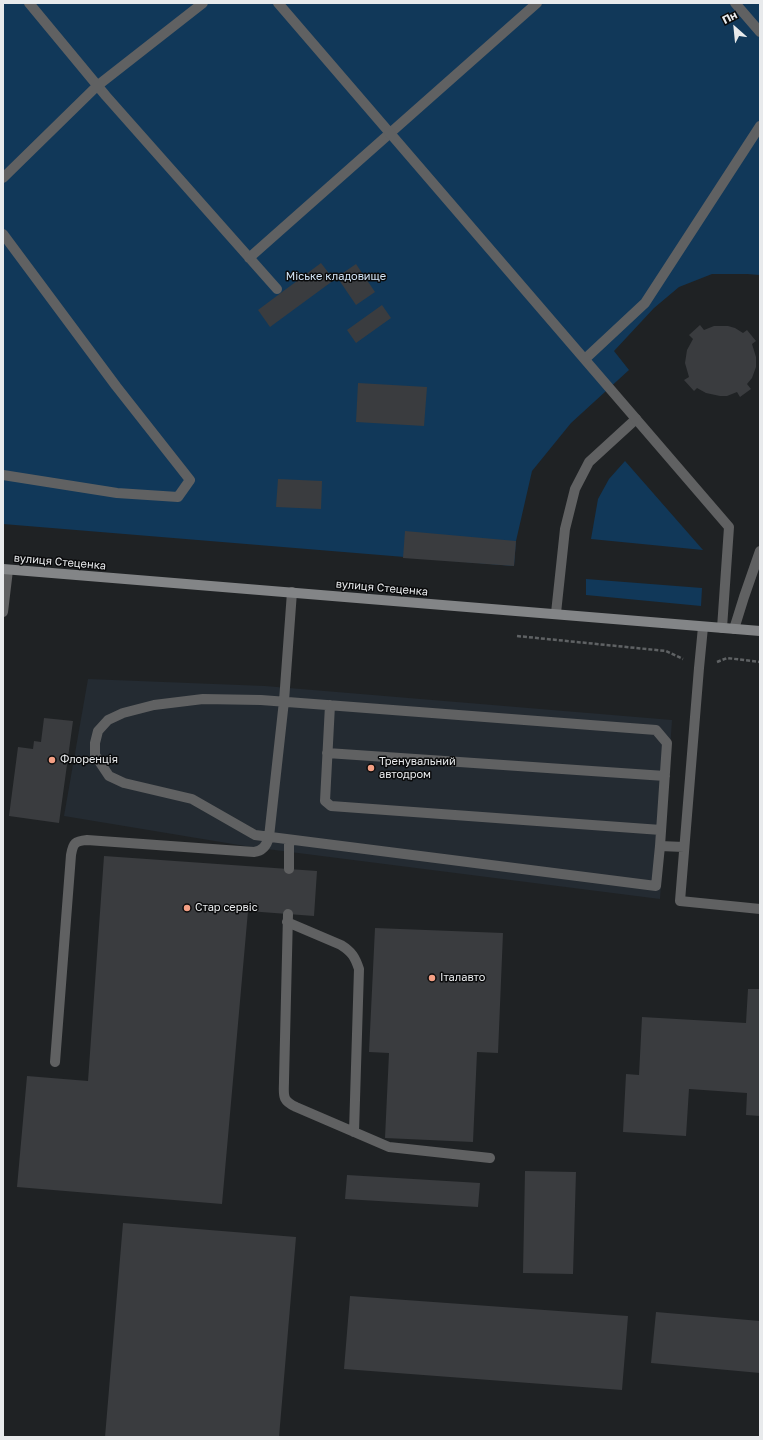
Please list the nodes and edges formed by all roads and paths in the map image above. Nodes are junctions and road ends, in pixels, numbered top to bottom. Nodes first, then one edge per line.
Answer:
1 (29, 3) edge
2 (203, 3) edge
3 (278, 3) edge
4 (537, 3) edge
5 (735, 3) edge
6 (760, 32) edge
7 (97, 86) junction
8 (760, 126) edge
9 (390, 134) junction
10 (3, 178) edge
11 (3, 234) edge
12 (249, 258) junction
13 (277, 289) dead end
14 (585, 359) junction
15 (636, 419) junction
16 (3, 475) edge
17 (760, 551) edge
18 (6, 569) edge
19 (292, 592) junction
20 (3, 612) edge
21 (556, 613) junction
22 (703, 626) junction
23 (722, 628) junction
24 (734, 629) junction
25 (760, 631) edge
26 (517, 636) dead end
27 (760, 662) edge
28 (699, 668) junction
29 (284, 701) junction
30 (330, 705) junction
31 (327, 753) junction
32 (665, 776) junction
33 (661, 830) junction
34 (269, 837) junction
35 (289, 840) junction
36 (660, 846) junction
37 (684, 847) junction
38 (289, 869) dead end
39 (760, 909) edge
40 (55, 1062) dead end
41 (354, 1132) junction
42 (490, 1158) dead end

1 - 7 street
2 - 7 street
3 - 9 street
4 - 9 street
5 - 6 street
7 - 10 street
7 - 12 street
8 - 14 street
9 - 12 street
9 - 14 street
11 - 16 street
12 - 13 street
14 - 15 street
15 - 21 street
15 - 23 street
17 - 24 street
18 - 19 main road, вулиця Стеценка
18 - 20 street
19 - 21 main road, вулиця Стеценка
19 - 29 street
21 - 22 main road, вулиця Стеценка
22 - 23 main road, вулиця Стеценка
22 - 28 street
23 - 24 main road, вулиця Стеценка
24 - 25 main road, вулиця Стеценка
26 - 28 path
27 - 28 path
28 - 37 street
29 - 30 street
29 - 34 street
29 - 34 street
30 - 31 street
30 - 32 street
31 - 32 street
31 - 33 street
32 - 33 street
33 - 36 street
34 - 35 street
34 - 40 street
35 - 36 street
35 - 38 street
36 - 37 street
37 - 39 street
41 - 41 street
41 - 42 street

